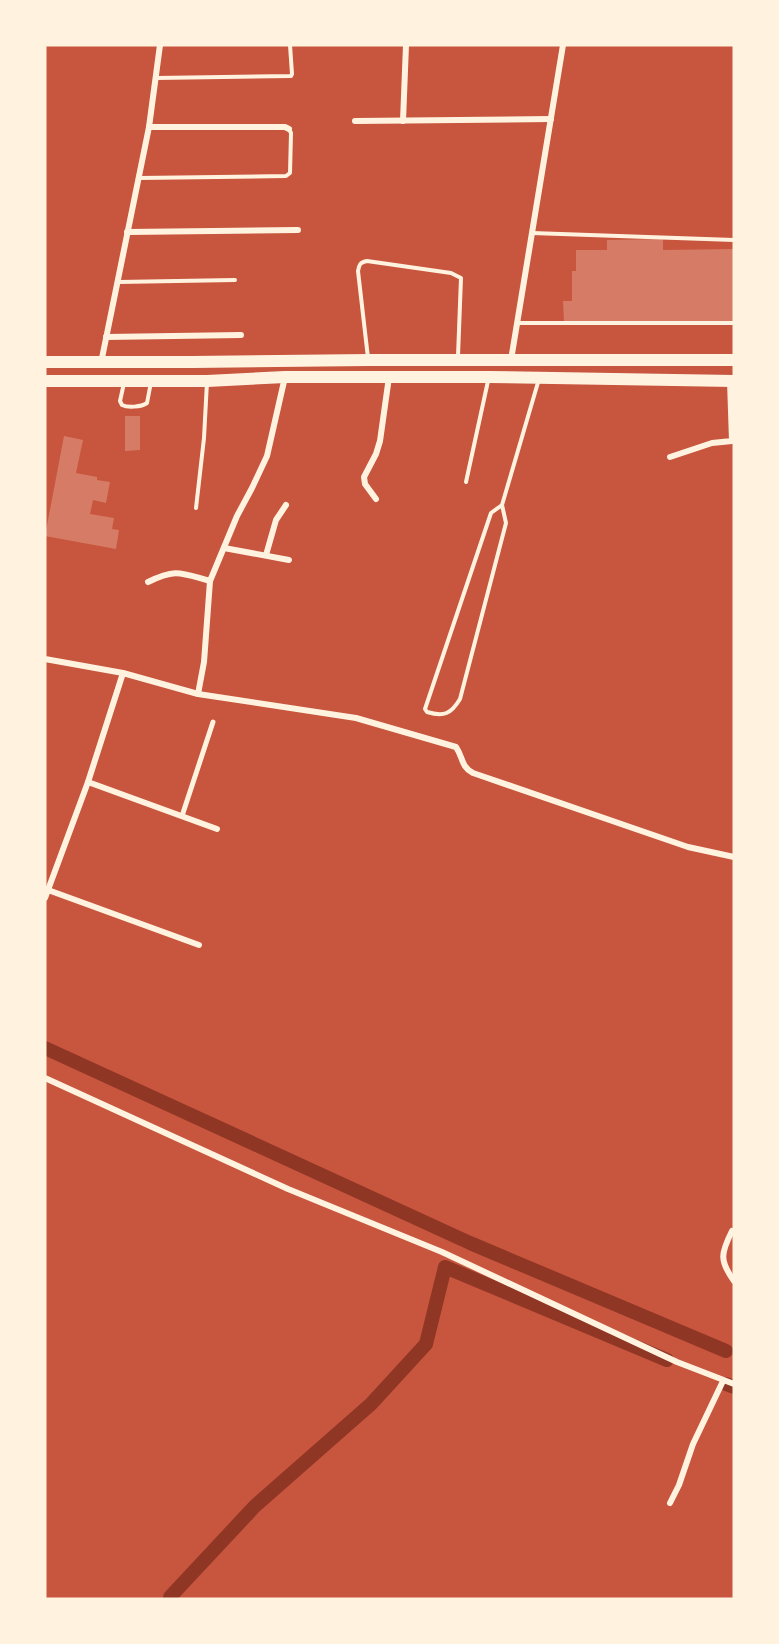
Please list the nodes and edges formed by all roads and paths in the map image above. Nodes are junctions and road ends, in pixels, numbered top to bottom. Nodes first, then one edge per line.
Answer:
1 (160, 45) edge
2 (290, 45) edge
3 (406, 45) edge
4 (563, 45) edge
5 (156, 78) junction
6 (551, 119) junction
7 (355, 121) dead end
8 (403, 121) junction
9 (149, 127) junction
10 (289, 129) joint
11 (138, 178) junction
12 (298, 230) dead end
13 (127, 232) junction
14 (532, 232) junction
15 (734, 240) edge
16 (235, 280) dead end
17 (117, 282) junction
18 (518, 323) junction
19 (734, 324) edge
20 (242, 335) dead end
21 (106, 337) junction
22 (369, 360) junction
23 (458, 360) junction
24 (512, 360) junction
25 (734, 360) edge
26 (45, 362) edge
27 (192, 362) junction
28 (101, 363) junction
29 (285, 377) junction
30 (489, 377) junction
31 (389, 378) junction
32 (540, 378) junction
33 (45, 381) edge
34 (125, 381) junction
35 (151, 381) junction
36 (207, 381) junction
37 (732, 381) edge
38 (733, 441) edge
39 (669, 457) dead end
40 (466, 482) dead end
41 (376, 499) dead end
42 (286, 505) dead end
43 (502, 505) junction
44 (196, 508) dead end
45 (224, 548) junction
46 (266, 555) junction
47 (289, 560) dead end
48 (210, 580) junction
49 (147, 582) dead end
50 (45, 659) edge
51 (123, 674) junction
52 (198, 694) junction
53 (213, 722) dead end
54 (88, 782) junction
55 (182, 816) junction
56 (218, 829) dead end
57 (734, 857) edge
58 (48, 890) junction
59 (45, 898) edge
60 (199, 945) dead end
61 (45, 1078) edge
62 (732, 1231) dead end
63 (734, 1281) edge
64 (723, 1381) junction
65 (734, 1384) edge
66 (670, 1503) dead end

1 - 5 street
2 - 5 lane
3 - 8 street
4 - 6 street
5 - 9 street
6 - 8 street
6 - 14 street
7 - 8 street
9 - 10 street
9 - 11 street
10 - 11 lane
11 - 13 street
12 - 13 street
13 - 17 street
14 - 15 lane
14 - 18 street
16 - 17 lane
17 - 21 street
18 - 19 lane
18 - 24 street
20 - 21 street
21 - 28 street
22 - 23 main road
22 - 23 lane
22 - 27 main road
23 - 24 main road
24 - 25 main road
26 - 28 main road
27 - 28 main road
27 - 36 main road
29 - 31 main road
29 - 36 main road
29 - 45 street
30 - 31 main road
30 - 32 main road
30 - 40 lane
31 - 41 street
32 - 37 main road
32 - 43 lane
33 - 34 main road
34 - 35 main road
34 - 35 lane
35 - 36 main road
36 - 44 lane
37 - 38 street
38 - 39 street
42 - 46 street
43 - 43 lane
45 - 46 street
45 - 48 street
46 - 47 street
48 - 49 street
48 - 52 street
50 - 51 street
51 - 52 street
51 - 54 street
52 - 57 street
53 - 55 street
54 - 55 street
54 - 58 street
55 - 56 street
58 - 59 street
58 - 60 street
61 - 64 street
62 - 63 street
64 - 65 street
64 - 66 street

